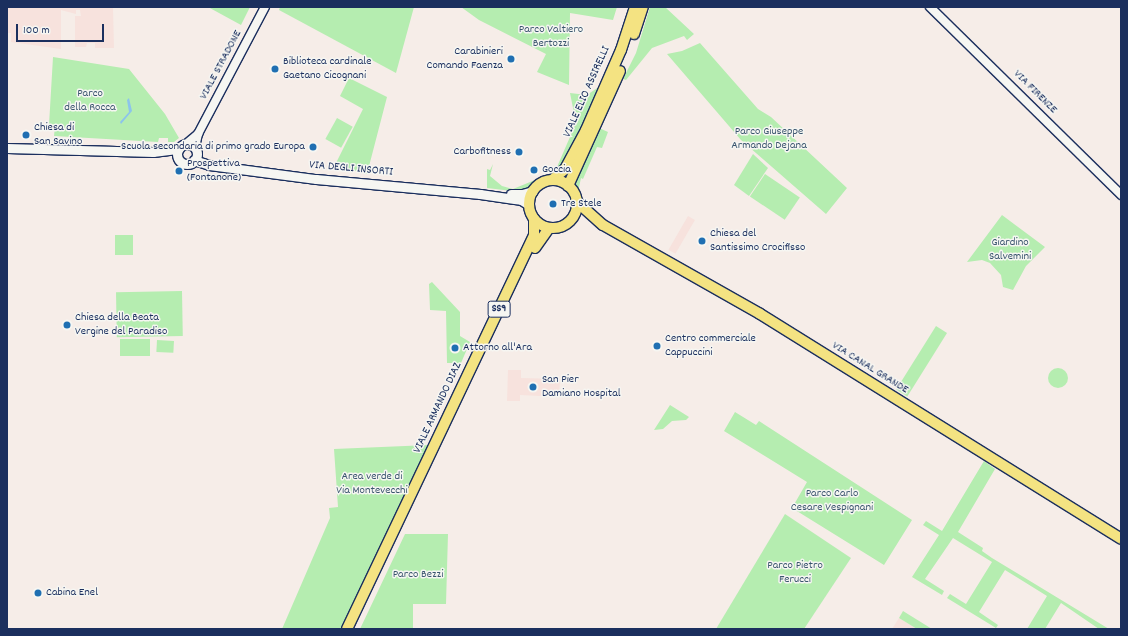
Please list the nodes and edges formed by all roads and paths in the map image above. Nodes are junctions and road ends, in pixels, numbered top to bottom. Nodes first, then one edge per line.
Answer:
1 (265, 7) edge
2 (635, 7) edge
3 (643, 7) edge
4 (930, 7) edge
5 (7, 148) edge
6 (188, 152) junction
7 (552, 180) junction
8 (568, 186) junction
9 (533, 190) junction
10 (492, 196) junction
11 (1121, 196) edge
12 (576, 201) junction
13 (529, 205) junction
14 (573, 218) junction
15 (534, 219) junction
16 (603, 225) junction
17 (549, 228) junction
18 (459, 399) junction
19 (1121, 539) edge
20 (347, 629) edge
21 (354, 629) edge

1 - 6 street, VIALE STRADONE
2 - 7 main road, VIALE ELIO ASSIRELLI
3 - 8 main road, VIALE ELIO ASSIRELLI
4 - 11 street, VIA FIRENZE
5 - 6 main road
6 - 10 main road, VIA DEGLI INSORTI
7 - 8 main road
7 - 9 main road
8 - 12 main road
9 - 10 main road, VIA DEGLI INSORTI
9 - 13 main road
10 - 13 main road, VIA DEGLI INSORTI
12 - 14 main road
12 - 16 main road, VIA CANAL GRANDE
13 - 15 main road, SS9
14 - 16 main road, VIA CANAL GRANDE
14 - 17 main road
15 - 17 main road
15 - 18 main road, VIALE ARMANDO DIAZ / SS9
16 - 19 main road, VIA CANAL GRANDE
17 - 18 main road, VIALE ARMANDO DIAZ / SS9
18 - 20 main road, VIALE ARMANDO DIAZ
18 - 21 main road, VIALE ARMANDO DIAZ

